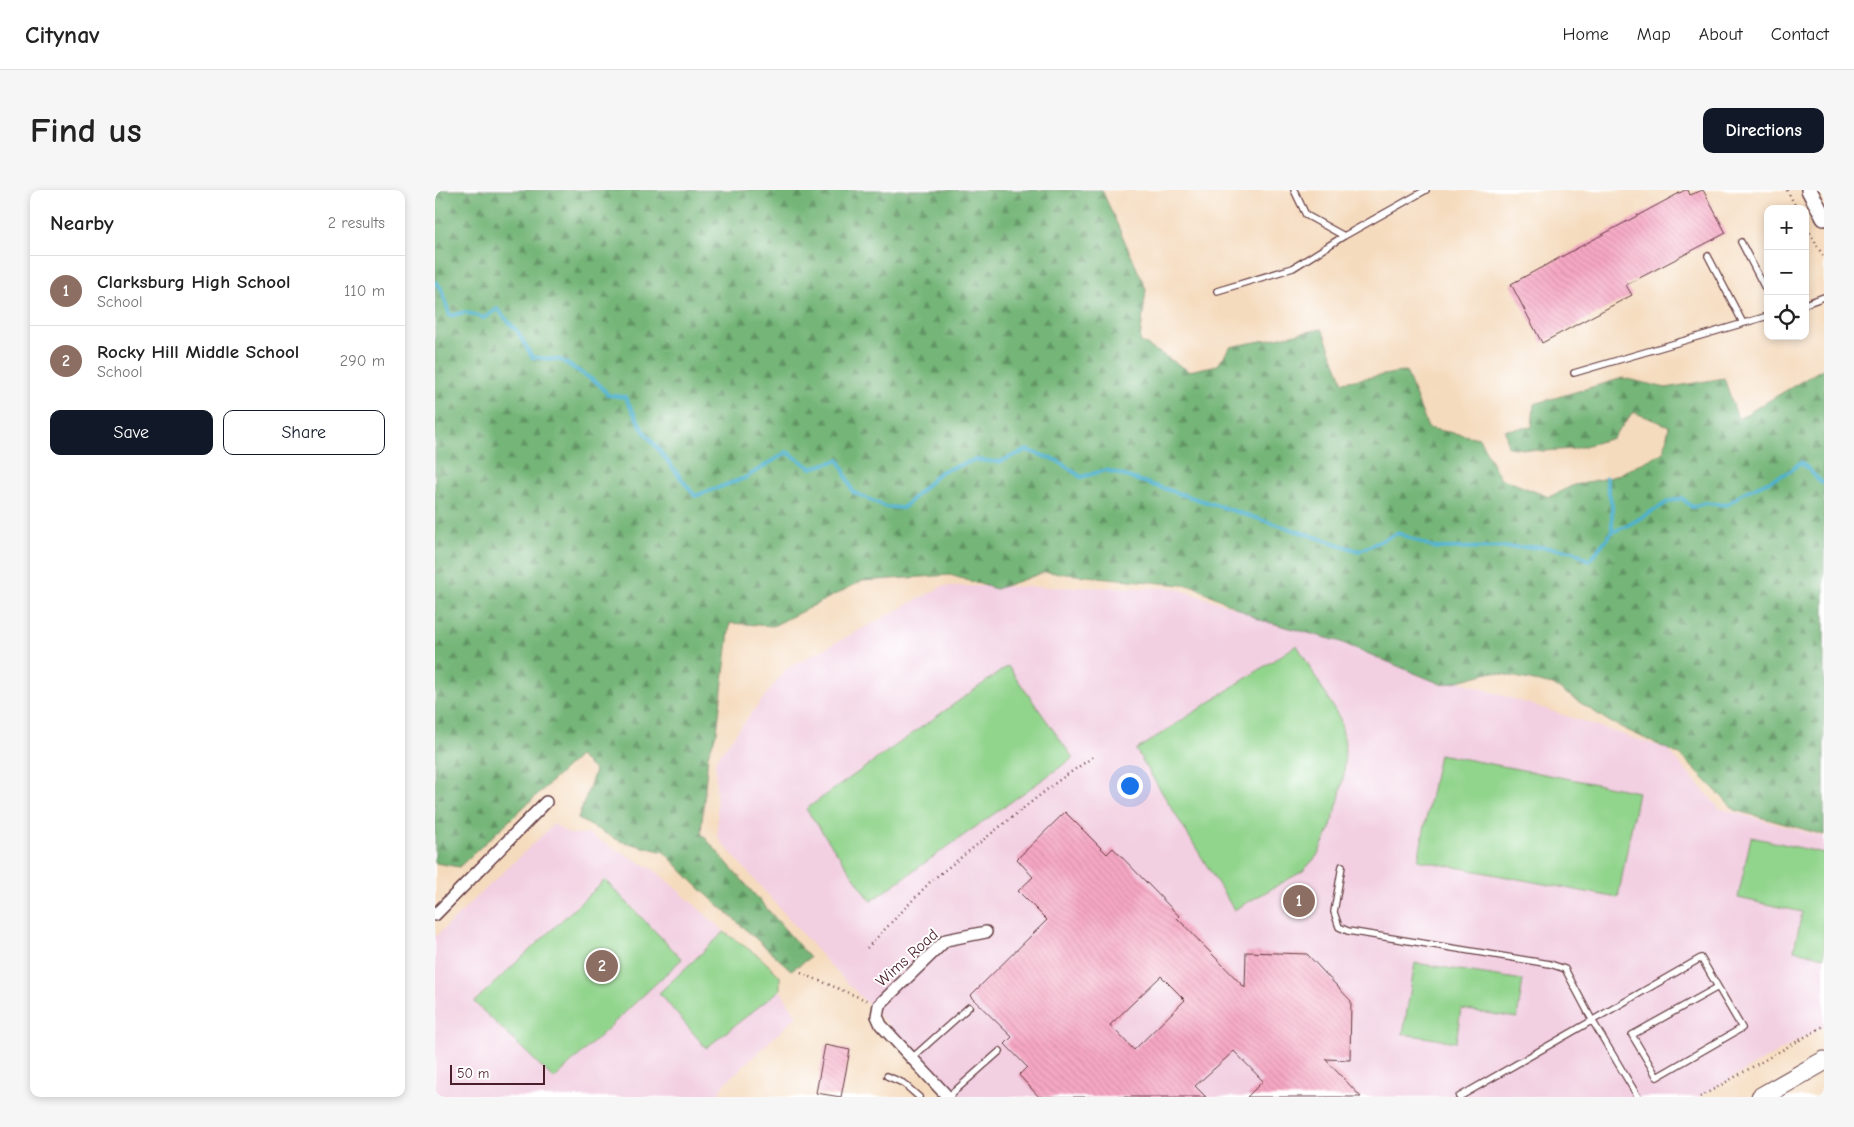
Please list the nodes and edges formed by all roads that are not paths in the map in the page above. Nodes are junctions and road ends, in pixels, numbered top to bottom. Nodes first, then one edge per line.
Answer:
1 (1294, 190) edge
2 (1426, 190) edge
3 (1809, 190) edge
4 (1824, 218) edge
5 (1344, 236) junction
6 (1741, 242) dead end
7 (1708, 256) dead end
8 (1764, 286) edge
9 (1217, 291) dead end
10 (1824, 297) edge
11 (1809, 303) edge
12 (1764, 317) edge
13 (1743, 324) junction
14 (1575, 373) dead end
15 (546, 802) dead end
16 (1343, 866) dead end
17 (435, 915) edge
18 (986, 932) dead end
19 (1718, 988) junction
20 (969, 1006) dead end
21 (1592, 1020) junction
22 (1000, 1051) dead end
23 (912, 1058) junction
24 (1824, 1061) edge
25 (887, 1076) dead end
26 (919, 1097) edge
27 (949, 1097) edge
28 (1459, 1097) edge
29 (1638, 1097) edge
30 (1761, 1097) edge

1 - 5 lane
2 - 5 lane
3 - 4 street
5 - 9 lane
6 - 8 lane
7 - 13 lane
10 - 11 lane
12 - 13 lane
13 - 14 lane
15 - 17 street
16 - 21 lane
18 - 23 street, Wims Road
19 - 19 lane
19 - 21 lane
20 - 23 lane
21 - 28 lane
21 - 29 lane
22 - 27 lane
23 - 27 street, Wims Road
24 - 30 main road
25 - 26 lane

